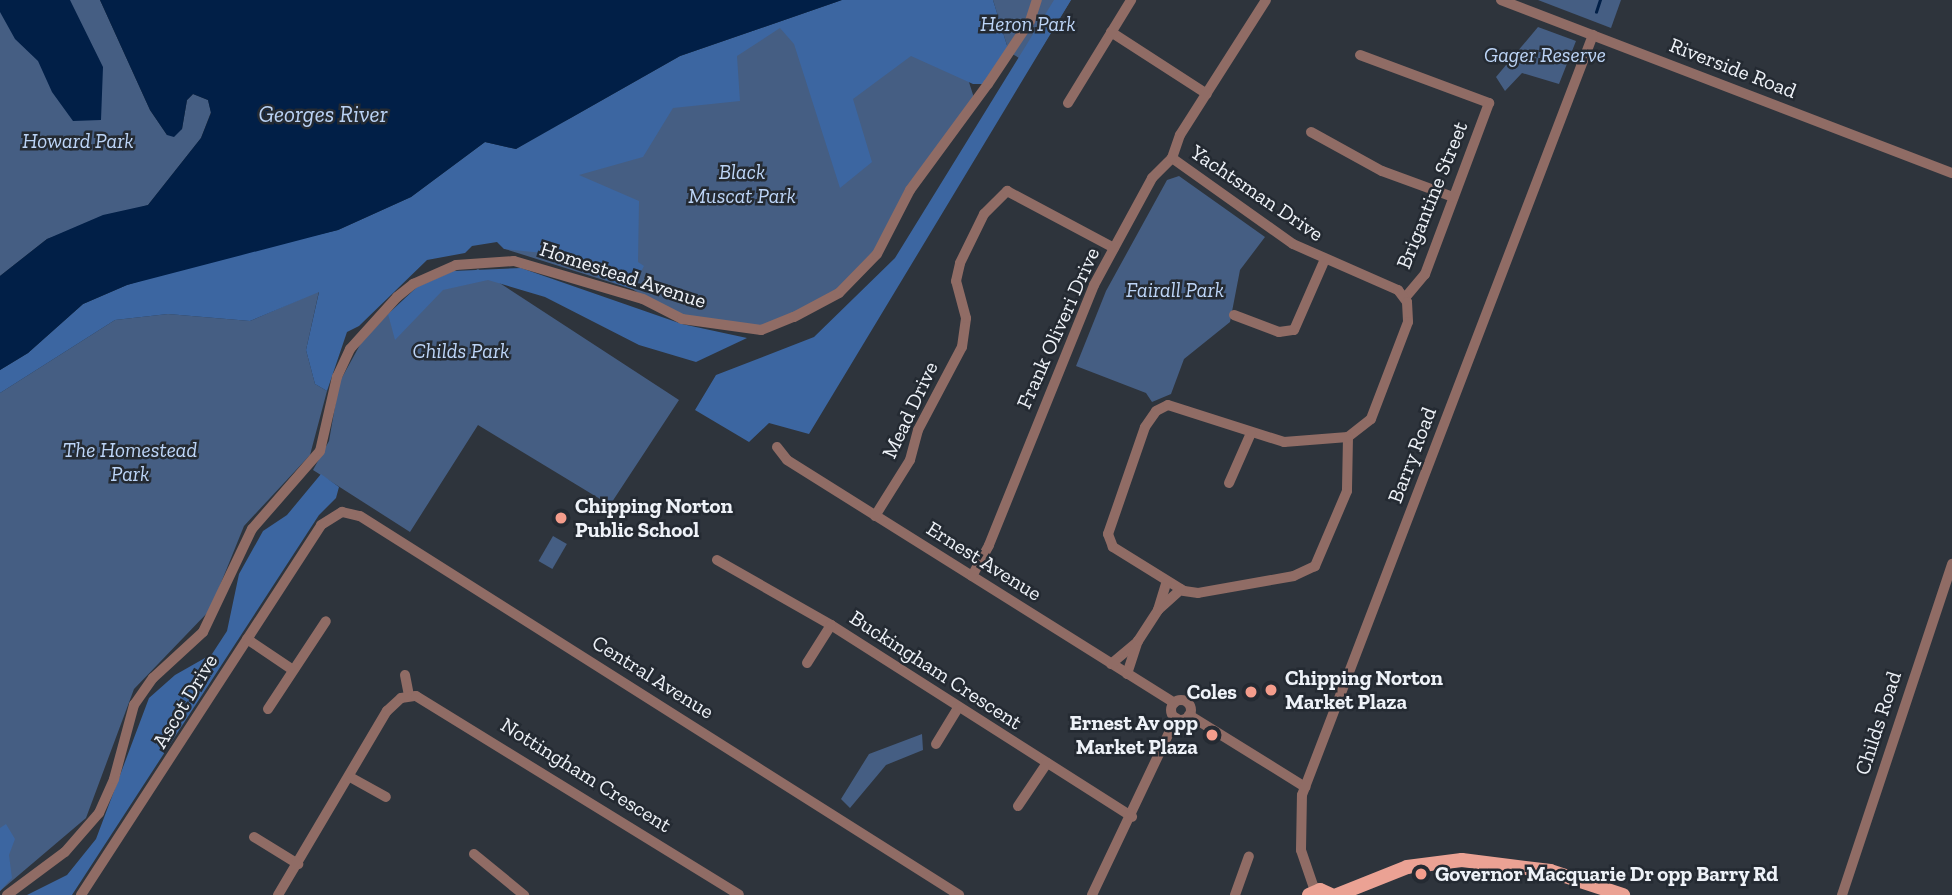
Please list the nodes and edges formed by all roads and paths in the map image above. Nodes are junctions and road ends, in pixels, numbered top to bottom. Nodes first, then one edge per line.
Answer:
1 (1037, 0) edge
2 (1131, 0) edge
3 (1266, 0) edge
4 (1501, 0) edge
5 (1111, 32) junction
6 (1593, 35) junction
7 (1360, 55) dead end
8 (1207, 94) junction
9 (1068, 103) dead end
10 (1311, 132) dead end
11 (1172, 159) junction
12 (1952, 173) edge
13 (1453, 197) junction
14 (1114, 248) junction
15 (1325, 260) junction
16 (1405, 298) junction
17 (1234, 315) dead end
18 (1251, 433) junction
19 (1348, 437) junction
20 (777, 447) dead end
21 (1229, 483) dead end
22 (875, 516) junction
23 (321, 525) joint
24 (717, 560) dead end
25 (1952, 564) edge
26 (972, 576) junction
27 (1167, 581) junction
28 (1181, 589) junction
29 (1158, 610) junction
30 (326, 621) dead end
31 (831, 625) junction
32 (247, 639) junction
33 (1138, 641) junction
34 (807, 663) dead end
35 (1111, 664) junction
36 (293, 670) junction
37 (1128, 674) junction
38 (405, 675) dead end
39 (409, 696) junction
40 (1174, 704) junction
41 (958, 708) junction
42 (268, 709) dead end
43 (1189, 715) junction
44 (1177, 719) junction
45 (936, 744) dead end
46 (1047, 763) junction
47 (350, 777) junction
48 (1305, 787) junction
49 (386, 797) dead end
50 (1018, 806) dead end
51 (1132, 817) junction
52 (254, 837) dead end
53 (474, 853) dead end
54 (1249, 856) dead end
55 (298, 864) junction
56 (940, 890) edge
57 (1312, 893) edge
58 (7, 895) edge
59 (80, 895) edge
60 (278, 895) edge
61 (524, 895) edge
62 (739, 895) edge
63 (960, 895) edge
64 (1092, 895) edge
65 (1236, 895) edge
66 (1331, 895) edge
67 (1337, 895) edge
68 (1623, 895) edge
69 (1842, 895) edge

1 - 58 street, Homestead Avenue
2 - 5 street
3 - 8 street, Frank Oliveri Drive
4 - 6 street, Riverside Road
5 - 8 street
5 - 9 street
6 - 12 street, Riverside Road
6 - 48 street, Barry Road
7 - 13 street, Brigantine Street
8 - 11 street, Frank Oliveri Drive
10 - 13 street
11 - 14 street, Frank Oliveri Drive
11 - 15 street, Yachtsman Drive
13 - 16 street, Brigantine Street
14 - 22 street, Mead Drive
14 - 26 street, Frank Oliveri Drive
15 - 16 street, Yachtsman Drive
15 - 17 street
16 - 19 street
18 - 19 street
18 - 21 street
18 - 27 street
19 - 28 street
20 - 22 street, Ernest Avenue
22 - 26 street, Ernest Avenue
23 - 32 street, Ascot Drive
23 - 56 street, Central Avenue
24 - 31 street, Buckingham Crescent
25 - 69 street, Childs Road
26 - 35 street, Ernest Avenue
27 - 28 street
27 - 29 street
28 - 29 street
29 - 33 street
30 - 36 street
31 - 34 street
31 - 41 street, Buckingham Crescent
32 - 36 street
32 - 59 street, Ascot Drive
33 - 35 street
33 - 37 street
35 - 37 street, Ernest Avenue
36 - 42 street
37 - 40 street, Ernest Avenue
38 - 39 street
39 - 47 street
39 - 62 street, Nottingham Crescent
40 - 43 street, Ernest Avenue
40 - 44 street
41 - 45 street
41 - 46 street, Buckingham Crescent
43 - 44 street
43 - 48 street
44 - 51 street
46 - 50 street
46 - 51 street, Buckingham Crescent
47 - 49 street
47 - 55 street
48 - 57 street, Barry Road
51 - 64 street
52 - 55 street
53 - 61 street
54 - 65 street
55 - 60 street
56 - 63 street, Central Avenue
57 - 66 main road
67 - 68 main road

